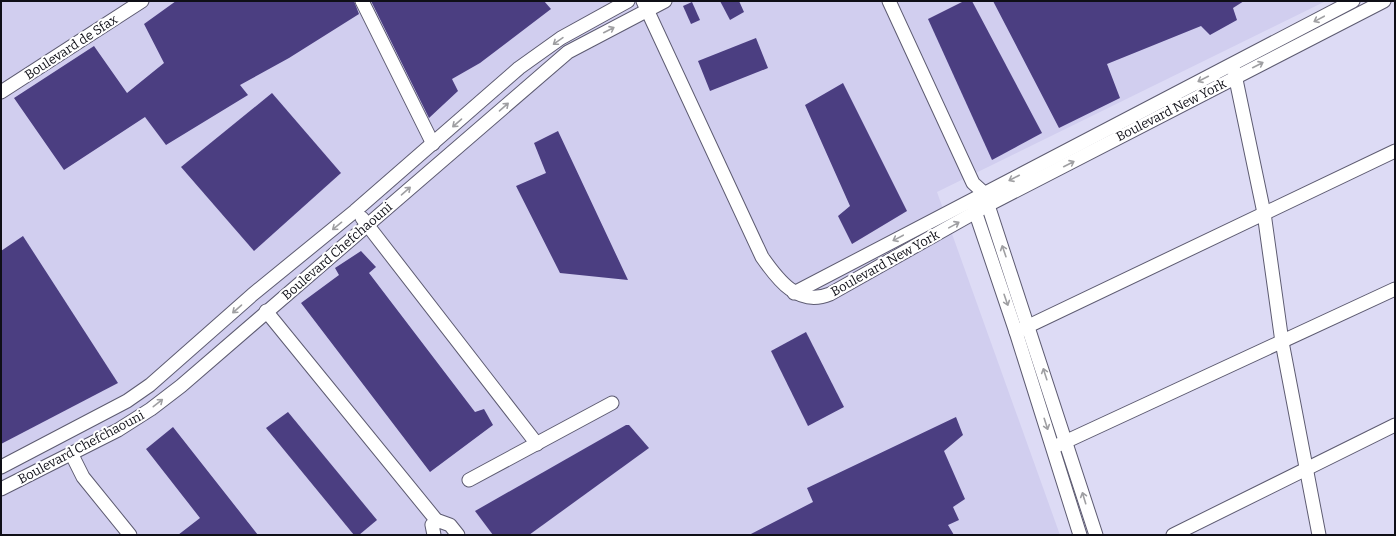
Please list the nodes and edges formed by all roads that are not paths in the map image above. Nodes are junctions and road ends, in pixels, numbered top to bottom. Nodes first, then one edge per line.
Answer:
1 (142, 1) edge
2 (362, 1) edge
3 (628, 1) edge
4 (665, 1) edge
5 (889, 1) edge
6 (1353, 1) edge
7 (1384, 1) edge
8 (646, 6) edge
9 (1234, 70) junction
10 (1, 92) edge
11 (433, 144) junction
12 (1395, 151) edge
13 (973, 183) junction
14 (986, 199) junction
15 (971, 200) junction
16 (355, 211) junction
17 (976, 212) junction
18 (1264, 213) junction
19 (367, 225) junction
20 (1395, 289) edge
21 (794, 293) junction
22 (266, 311) junction
23 (1029, 326) junction
24 (1016, 332) junction
25 (1282, 342) junction
26 (612, 403) dead end
27 (1395, 425) edge
28 (1067, 442) junction
29 (537, 444) junction
30 (1054, 447) junction
31 (71, 453) junction
32 (1, 467) edge
33 (1306, 468) junction
34 (469, 480) dead end
35 (1, 489) edge
36 (437, 521) junction
37 (130, 535) edge
38 (434, 535) edge
39 (458, 535) edge
40 (1080, 535) edge
41 (1096, 535) edge
42 (1173, 535) edge
43 (1319, 535) edge

1 - 10 street, Boulevard de Sfax
2 - 11 street
3 -> 11 street, Boulevard Chefchaouni
4 - 8 street, Boulevard Chefchaouni
5 - 13 street
6 -> 9 street, Boulevard New York
9 -> 7 street, Boulevard New York
19 -> 8 street, Boulevard Chefchaouni
8 - 21 street
9 - 14 street, Boulevard New York
9 - 18 street
11 - 16 street, Boulevard Chefchaouni
12 - 18 street
13 - 14 street
13 - 15 street
14 - 15 street, Boulevard New York
14 - 17 street, Boulevard New York
23 -> 14 street
15 - 17 street
15 -> 21 street, Boulevard New York
16 - 19 street
16 -> 32 street, Boulevard Chefchaouni
21 -> 17 street, Boulevard New York
17 -> 24 street
18 - 23 street
18 - 25 street
19 - 22 street, Boulevard Chefchaouni
19 - 29 street
20 - 25 street
31 -> 22 street, Boulevard Chefchaouni
22 - 36 street
23 - 24 street
28 -> 23 street
24 -> 30 street
25 - 28 street
25 - 33 street
26 - 29 street
27 - 33 street
28 - 30 street
41 -> 28 street
29 - 34 street
30 - 40 street
31 - 35 street, Boulevard Chefchaouni
31 - 37 street
33 - 42 street
33 - 43 street
36 - 38 street
36 - 39 street

